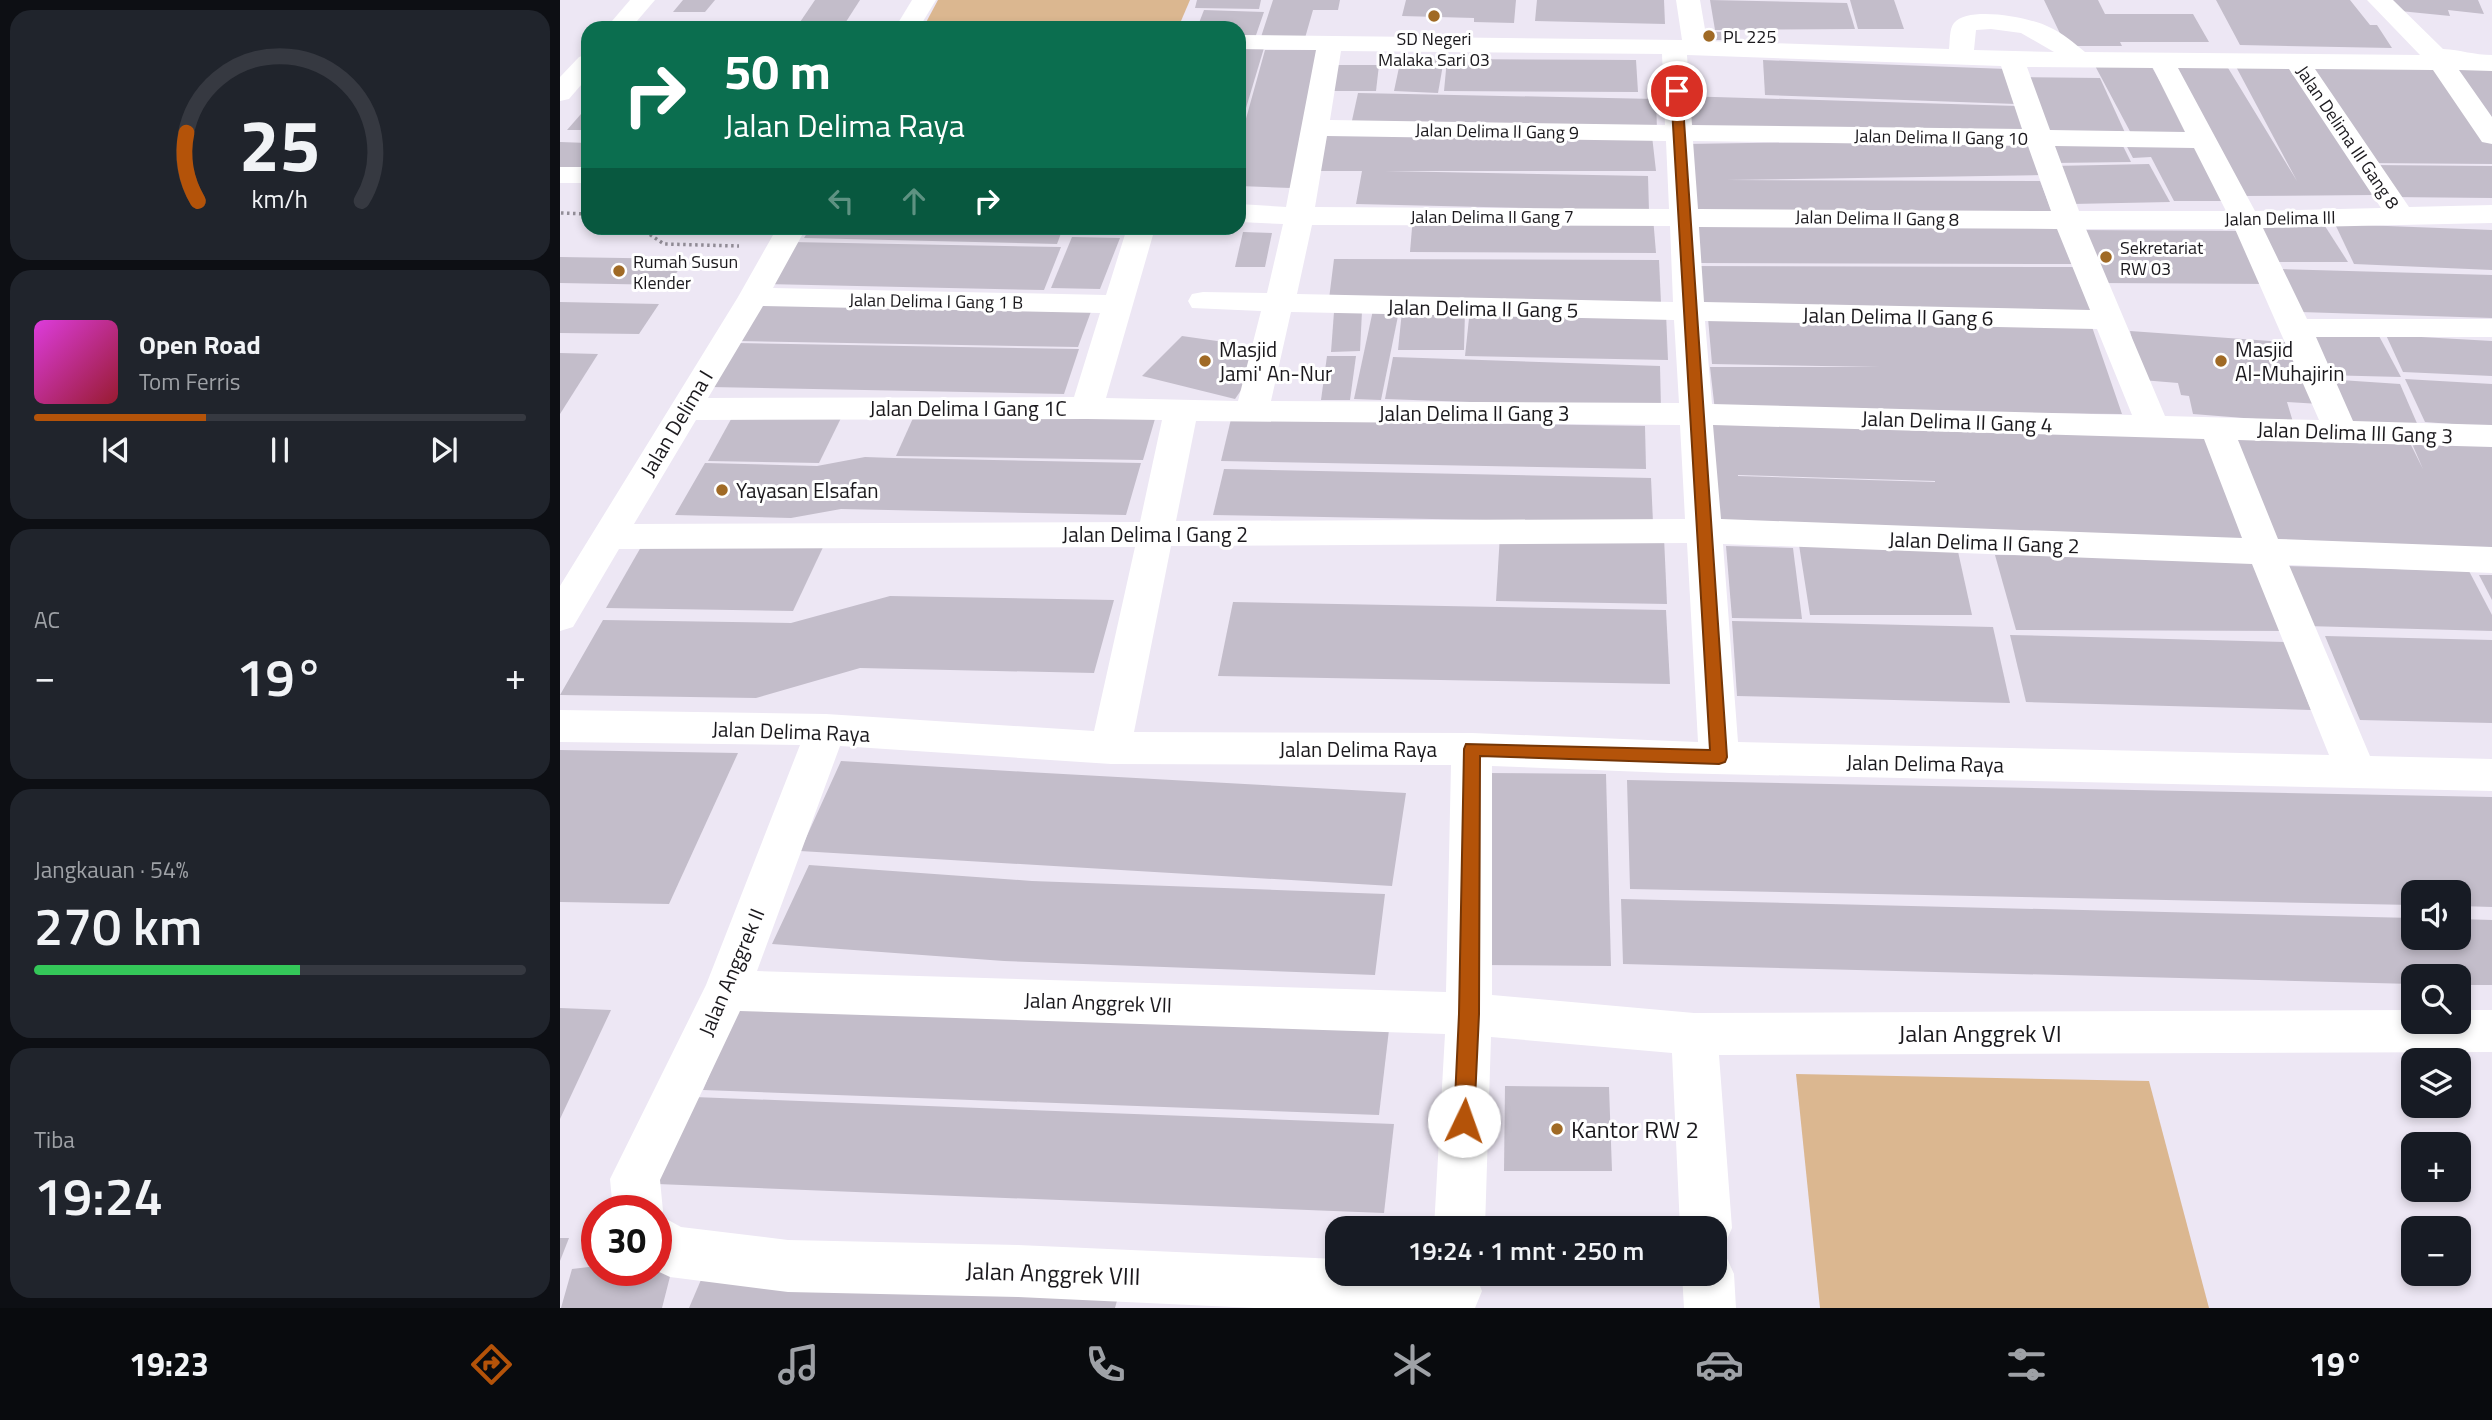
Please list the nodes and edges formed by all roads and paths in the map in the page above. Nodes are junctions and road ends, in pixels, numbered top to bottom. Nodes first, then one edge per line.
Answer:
1 (643, 0) edge
2 (924, 0) edge
3 (1688, 0) edge
4 (2379, 0) edge
5 (624, 21) edge
6 (911, 21) edge
7 (1246, 42) edge
8 (1330, 44) junction
9 (1685, 47) junction
10 (1961, 57) junction
11 (2492, 57) edge
12 (2077, 58) junction
13 (2011, 59) junction
14 (2161, 59) junction
15 (2296, 60) junction
16 (2439, 61) junction
17 (2492, 63) edge
18 (581, 70) edge
19 (560, 93) edge
20 (1315, 128) junction
21 (1680, 134) junction
22 (2492, 136) edge
23 (2039, 138) junction
24 (2203, 140) junction
25 (560, 175) edge
26 (581, 175) edge
27 (561, 213) edge
28 (1246, 213) edge
29 (581, 214) edge
30 (2492, 214) edge
31 (2400, 215) junction
32 (1299, 216) junction
33 (1685, 216) junction
34 (2068, 220) junction
35 (2245, 220) junction
36 (650, 235) edge
37 (1139, 235) edge
38 (786, 237) edge
39 (753, 297) junction
40 (1203, 301) dead end
41 (1118, 304) junction
42 (1278, 305) junction
43 (1689, 312) junction
44 (2107, 320) junction
45 (2296, 328) junction
46 (2492, 328) edge
47 (1087, 408) junction
48 (684, 409) junction
49 (1181, 411) junction
50 (1252, 412) junction
51 (1696, 414) junction
52 (2153, 427) junction
53 (2217, 428) junction
54 (2341, 432) junction
55 (2492, 436) edge
56 (1703, 531) junction
57 (1155, 533) junction
58 (607, 537) junction
59 (2265, 552) junction
60 (2492, 560) edge
61 (560, 617) edge
62 (560, 726) edge
63 (826, 730) junction
64 (1111, 748) junction
65 (1472, 749) junction
66 (1719, 757) junction
67 (2357, 774) junction
68 (2492, 775) edge
69 (727, 990) junction
70 (1469, 1014) junction
71 (2492, 1031) edge
72 (1694, 1034) junction
73 (636, 1195) edge
74 (1460, 1216) edge
75 (1705, 1216) edge
76 (672, 1251) edge
77 (1709, 1286) edge
78 (1456, 1291) edge
79 (1710, 1308) edge

1 - 5 street
2 - 6 street
3 - 9 street
4 - 11 street
7 - 8 street
8 - 9 street
8 - 20 street
9 - 10 street
9 - 21 street
10 - 12 street
10 - 13 street
12 - 13 street
12 - 14 street
13 - 23 street
14 - 15 street
14 - 24 street
15 - 16 street
15 - 31 street, Jalan Delima III Gang 8
16 - 17 street
16 - 22 street
18 - 19 street
20 - 21 street, Jalan Delima II Gang 9
20 - 32 street
21 - 23 street, Jalan Delima II Gang 10
21 - 33 street
23 - 24 street, Jalan Delima II Gang 10
23 - 34 street
24 - 35 street
25 - 26 street
27 - 29 path
28 - 32 street, Jalan Delima II Gang 7
30 - 31 street, Jalan Delima III
31 - 35 street, Jalan Delima III
32 - 33 street, Jalan Delima II Gang 7
32 - 42 street
33 - 34 street, Jalan Delima II Gang 8
33 - 43 street
34 - 35 street, Jalan Delima III
34 - 44 street
35 - 45 street
36 - 38 path
37 - 41 street
38 - 39 street, Jalan Delima I
39 - 41 street, Jalan Delima I Gang 1 B
39 - 48 street, Jalan Delima I
40 - 42 street, Jalan Delima II Gang 5
41 - 47 street
42 - 43 street, Jalan Delima II Gang 5
42 - 50 street
43 - 44 street, Jalan Delima II Gang 6
43 - 51 street
44 - 52 street
45 - 46 street
45 - 54 street
47 - 48 street, Jalan Delima I Gang 1C
47 - 49 street, Jalan Delima I Gang 1C
48 - 58 street, Jalan Delima I
49 - 50 street, Jalan Delima I Gang 1C
49 - 57 street
50 - 51 street, Jalan Delima II Gang 3
51 - 52 street, Jalan Delima II Gang 4
51 - 56 street
52 - 53 street, Jalan Delima II Gang 4
53 - 54 street, Jalan Delima III Gang 3
53 - 59 street
54 - 55 street, Jalan Delima III Gang 3
56 - 57 street, Jalan Delima I Gang 2
56 - 59 street, Jalan Delima II Gang 2
56 - 66 street
57 - 58 street, Jalan Delima I Gang 2
57 - 64 street
58 - 61 street, Jalan Delima I
59 - 60 street, Jalan Delima II Gang 2
59 - 67 street
62 - 63 street, Jalan Delima Raya
63 - 64 street, Jalan Delima Raya
63 - 69 street, Jalan Anggrek II
64 - 65 street, Jalan Delima Raya
65 - 66 street, Jalan Delima Raya
65 - 70 street
66 - 67 street, Jalan Delima Raya
67 - 68 street, Jalan Delima Raya
69 - 70 street, Jalan Anggrek VII
69 - 73 street, Jalan Anggrek II
70 - 72 street, Jalan Anggrek VI
70 - 74 street
71 - 72 street, Jalan Anggrek VI
72 - 75 street
76 - 78 street, Jalan Anggrek VIII
77 - 79 street

